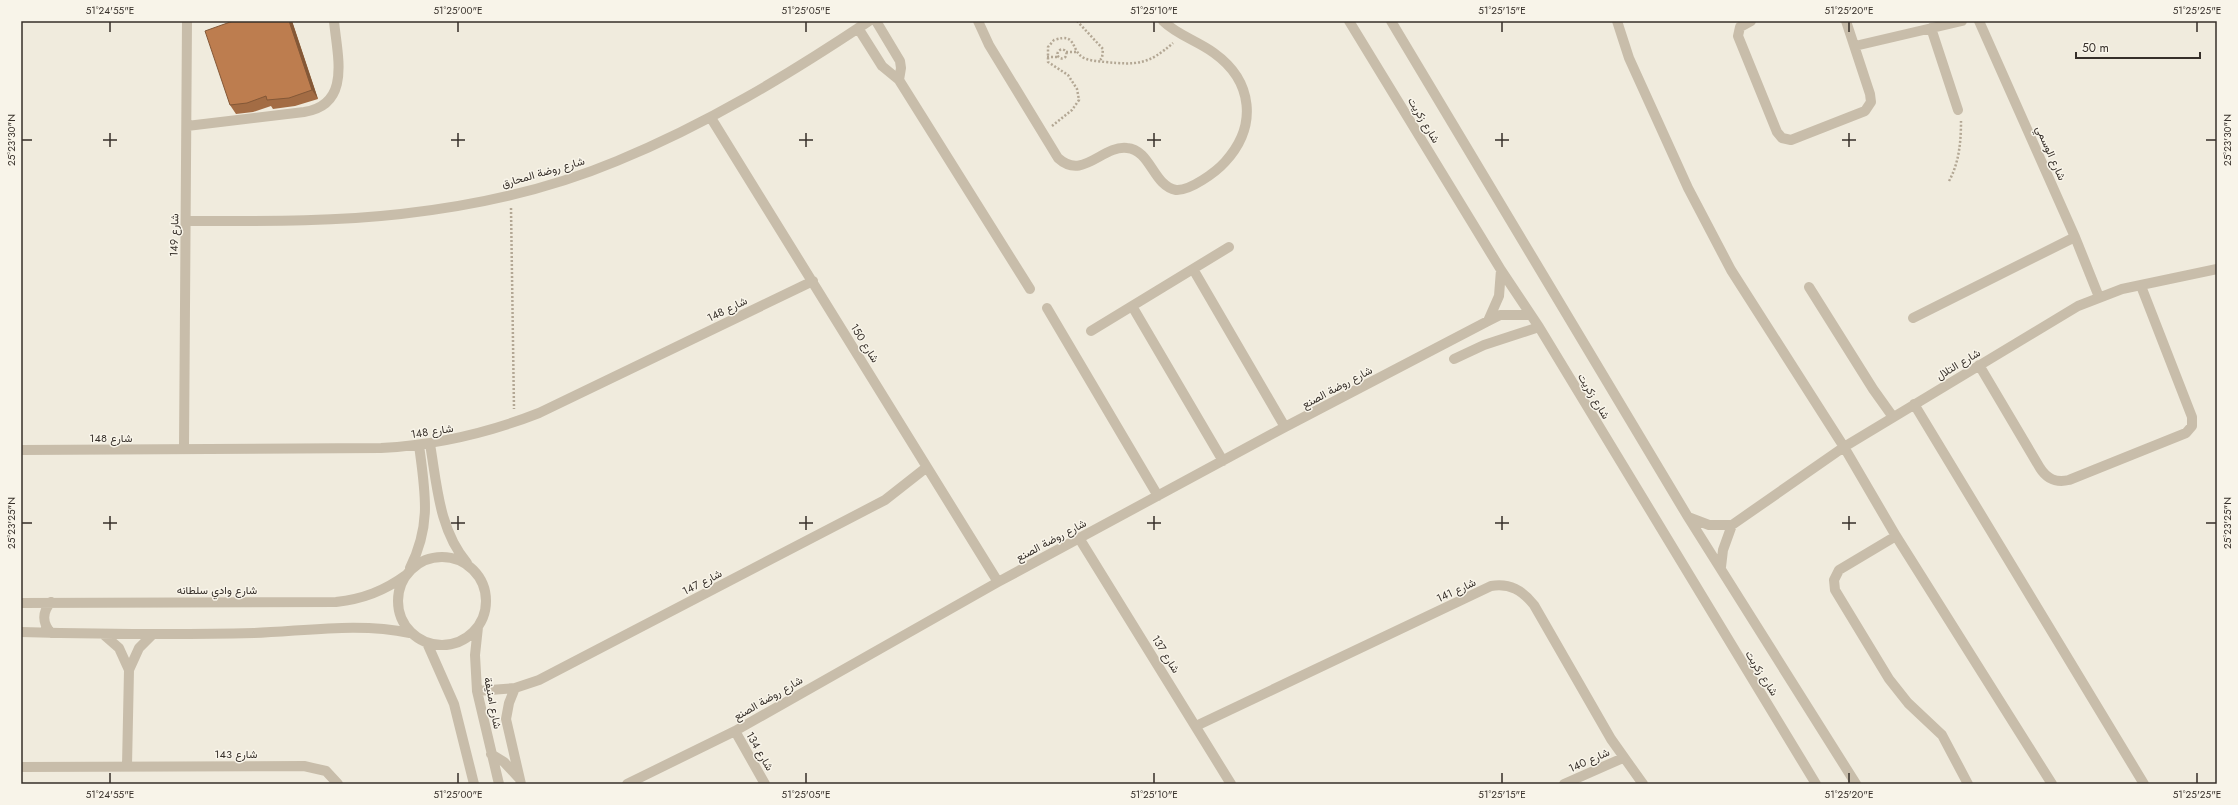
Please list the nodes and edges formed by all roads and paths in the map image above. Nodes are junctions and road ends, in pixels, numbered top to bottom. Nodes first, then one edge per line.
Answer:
1 (187, 21) edge
2 (334, 21) edge
3 (869, 21) edge
4 (876, 21) edge
5 (978, 21) edge
6 (1077, 21) edge
7 (1162, 21) edge
8 (1349, 21) edge
9 (1391, 21) edge
10 (1400, 21) edge
11 (1617, 21) edge
12 (1751, 21) edge
13 (1846, 21) edge
14 (1962, 21) edge
15 (1979, 21) edge
16 (858, 28) junction
17 (1931, 28) junction
18 (1182, 35) junction
19 (1401, 38) junction
20 (1855, 46) junction
21 (1066, 52) junction
22 (1078, 52) junction
23 (1047, 57) junction
24 (1058, 57) junction
25 (1099, 61) junction
26 (899, 80) junction
27 (1958, 110) joint
28 (711, 118) junction
29 (187, 126) junction
30 (1043, 133) junction
31 (1949, 181) dead end
32 (511, 194) junction
33 (186, 221) junction
34 (2075, 237) junction
35 (1229, 247) dead end
36 (1193, 269) junction
37 (2217, 269) edge
38 (1501, 270) junction
39 (813, 281) junction
40 (2140, 286) junction
41 (1809, 287) dead end
42 (1030, 289) dead end
43 (2099, 296) junction
44 (1132, 306) junction
45 (1047, 308) dead end
46 (1531, 315) junction
47 (1913, 318) dead end
48 (1488, 321) junction
49 (1538, 327) junction
50 (1091, 331) dead end
51 (1454, 359) dead end
52 (1979, 365) junction
53 (1914, 404) junction
54 (1893, 417) junction
55 (514, 423) junction
56 (1285, 427) junction
57 (430, 444) junction
58 (419, 446) junction
59 (1844, 447) junction
60 (184, 449) junction
61 (21, 450) edge
62 (1223, 461) junction
63 (928, 467) junction
64 (1158, 496) junction
65 (1688, 517) junction
66 (1732, 525) junction
67 (1896, 536) junction
68 (1079, 538) junction
69 (1721, 567) junction
70 (471, 568) junction
71 (407, 573) junction
72 (998, 582) junction
73 (51, 602) junction
74 (21, 603) edge
75 (478, 626) junction
76 (21, 632) edge
77 (51, 633) junction
78 (410, 633) junction
79 (103, 634) junction
80 (153, 634) junction
81 (427, 644) junction
82 (129, 670) junction
83 (515, 688) junction
84 (477, 691) junction
85 (1196, 726) junction
86 (735, 731) junction
87 (491, 754) junction
88 (1623, 758) junction
89 (126, 766) junction
90 (21, 767) edge
91 (521, 782) edge
92 (472, 783) edge
93 (338, 784) edge
94 (499, 784) edge
95 (627, 784) edge
96 (765, 784) edge
97 (1231, 784) edge
98 (1564, 784) edge
99 (1643, 784) edge
100 (1816, 784) edge
101 (1856, 784) edge
102 (1968, 784) edge
103 (2052, 784) edge
104 (2144, 784) edge

1 - 29 street, شارع 149
2 - 29 street
3 - 16 street, شارع روضة المحارق
4 - 26 street
5 - 30 street
6 - 25 path
7 - 18 street
8 - 38 street, شارع زكريت
9 - 19 street, شارع زكريت
10 - 19 street
11 - 59 street
12 - 20 street
13 - 20 street
14 - 17 street
15 - 34 street, شارع الوسمي
16 - 26 street
16 - 28 street, شارع روضة المحارق
17 - 20 street
17 - 27 street
18 - 25 path
18 - 30 street
19 - 65 street, شارع زكريت
21 - 22 path
21 - 24 path
21 - 24 path
22 - 23 path
22 - 25 path
23 - 24 path
23 - 30 path
26 - 42 street
27 - 31 path
28 - 32 street, شارع روضة المحارق
28 - 39 street, شارع 150
29 - 33 street, شارع 149
32 - 33 street, شارع روضة المحارق
32 - 55 path
33 - 60 street, شارع 149
34 - 43 street, شارع الوسمي
34 - 47 street
35 - 36 street
36 - 44 street
36 - 56 street
37 - 40 street, شارع التلال
38 - 46 street, شارع زكريت
38 - 48 street
39 - 55 street, شارع 148
39 - 63 street, شارع 150
40 - 43 street, شارع التلال
40 - 52 street
41 - 54 street
43 - 52 street, شارع التلال
44 - 50 street
44 - 62 street
45 - 64 street
46 - 48 street, شارع روضة الصنع
46 - 49 street, شارع زكريت
48 - 56 street, شارع روضة الصنع
49 - 51 street
49 - 100 street, شارع زكريت
52 - 53 street, شارع التلال
53 - 54 street, شارع التلال
53 - 104 street
54 - 59 street, شارع التلال
55 - 57 street, شارع 148
56 - 62 street, شارع روضة الصنع
57 - 58 street, شارع 148
57 - 70 street
58 - 60 street, شارع 148
58 - 71 street
59 - 66 street, شارع التلال
59 - 67 street
60 - 61 street, شارع 148
62 - 64 street, شارع روضة الصنع
63 - 72 street, شارع 150
63 - 83 street, شارع 147
64 - 68 street, شارع روضة الصنع
65 - 66 street
65 - 69 street, شارع زكريت
66 - 69 street
67 - 102 street
67 - 103 street
68 - 72 street, شارع روضة الصنع
68 - 85 street, شارع 137
69 - 101 street, شارع زكريت
70 - 71 street
70 - 75 street
71 - 73 street, شارع وادي سلطانه
71 - 78 street
72 - 86 street, شارع روضة الصنع
73 - 74 street, شارع وادي سلطانه
73 - 77 street
75 - 81 street
75 - 84 street, شارع امنيفة
76 - 77 street
77 - 79 street
78 - 80 street
78 - 81 street
79 - 80 street
79 - 82 street
80 - 82 street
81 - 92 street
82 - 89 street
83 - 84 street, شارع 147
83 - 91 street
84 - 87 street, شارع امنيفة
85 - 88 street, شارع 141
85 - 97 street, شارع 137
86 - 95 street, شارع روضة الصنع
86 - 96 street, شارع 134
87 - 91 street
87 - 94 street, شارع امنيفة
88 - 98 street, شارع 140
88 - 99 street, شارع 141
89 - 90 street, شارع 143
89 - 93 street, شارع 143

